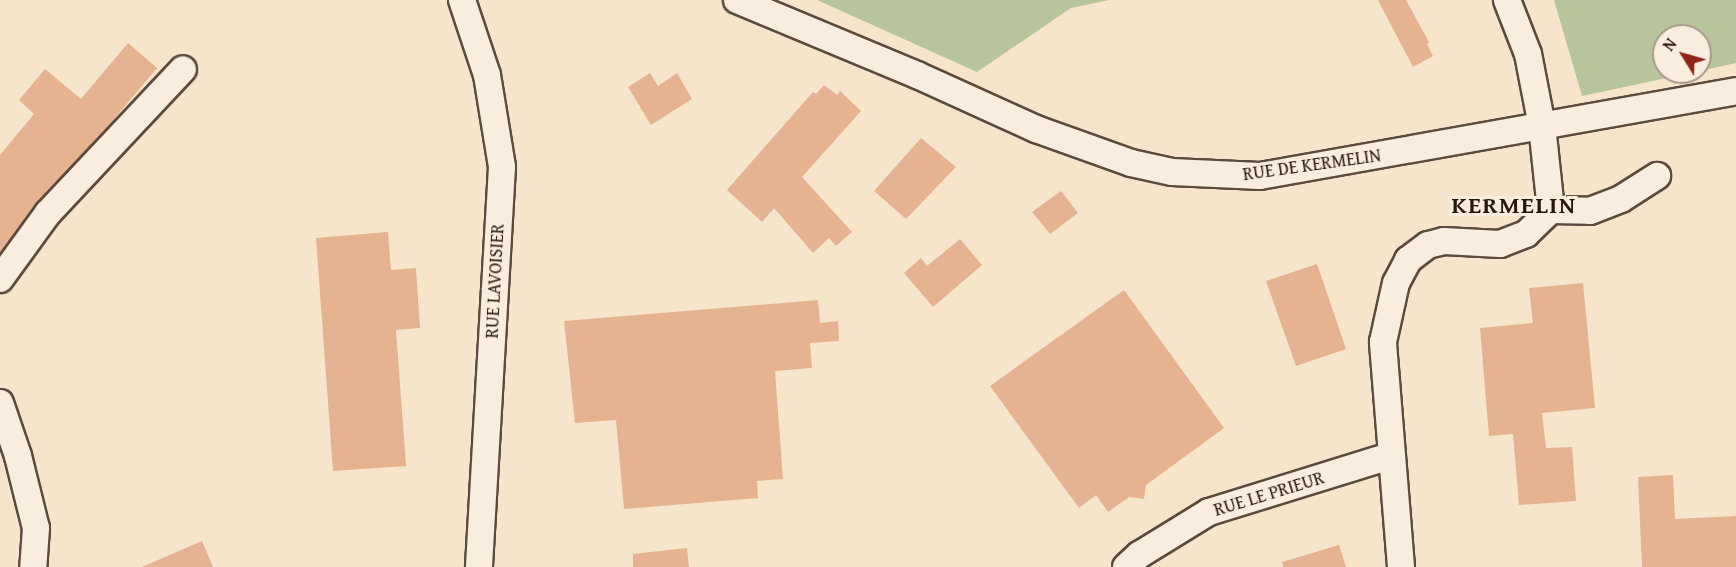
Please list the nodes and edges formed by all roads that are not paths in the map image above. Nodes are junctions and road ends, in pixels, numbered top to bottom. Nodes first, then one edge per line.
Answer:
1 (462, 0) edge
2 (737, 0) edge
3 (1507, 0) edge
4 (183, 69) dead end
5 (1736, 91) edge
6 (1542, 126) junction
7 (1657, 176) dead end
8 (1551, 210) junction
9 (0, 279) edge
10 (0, 403) edge
11 (1390, 456) junction
12 (33, 567) edge
13 (479, 567) edge
14 (1126, 567) edge
15 (1401, 567) edge

1 - 13 street, RUE LAVOISIER
2 - 6 street, RUE DE KERMELIN
3 - 6 street
4 - 9 street
5 - 6 street, RUE DE KERMELIN
6 - 8 street
7 - 8 street
8 - 11 street
10 - 12 street
11 - 14 street, RUE LE PRIEUR
11 - 15 street

